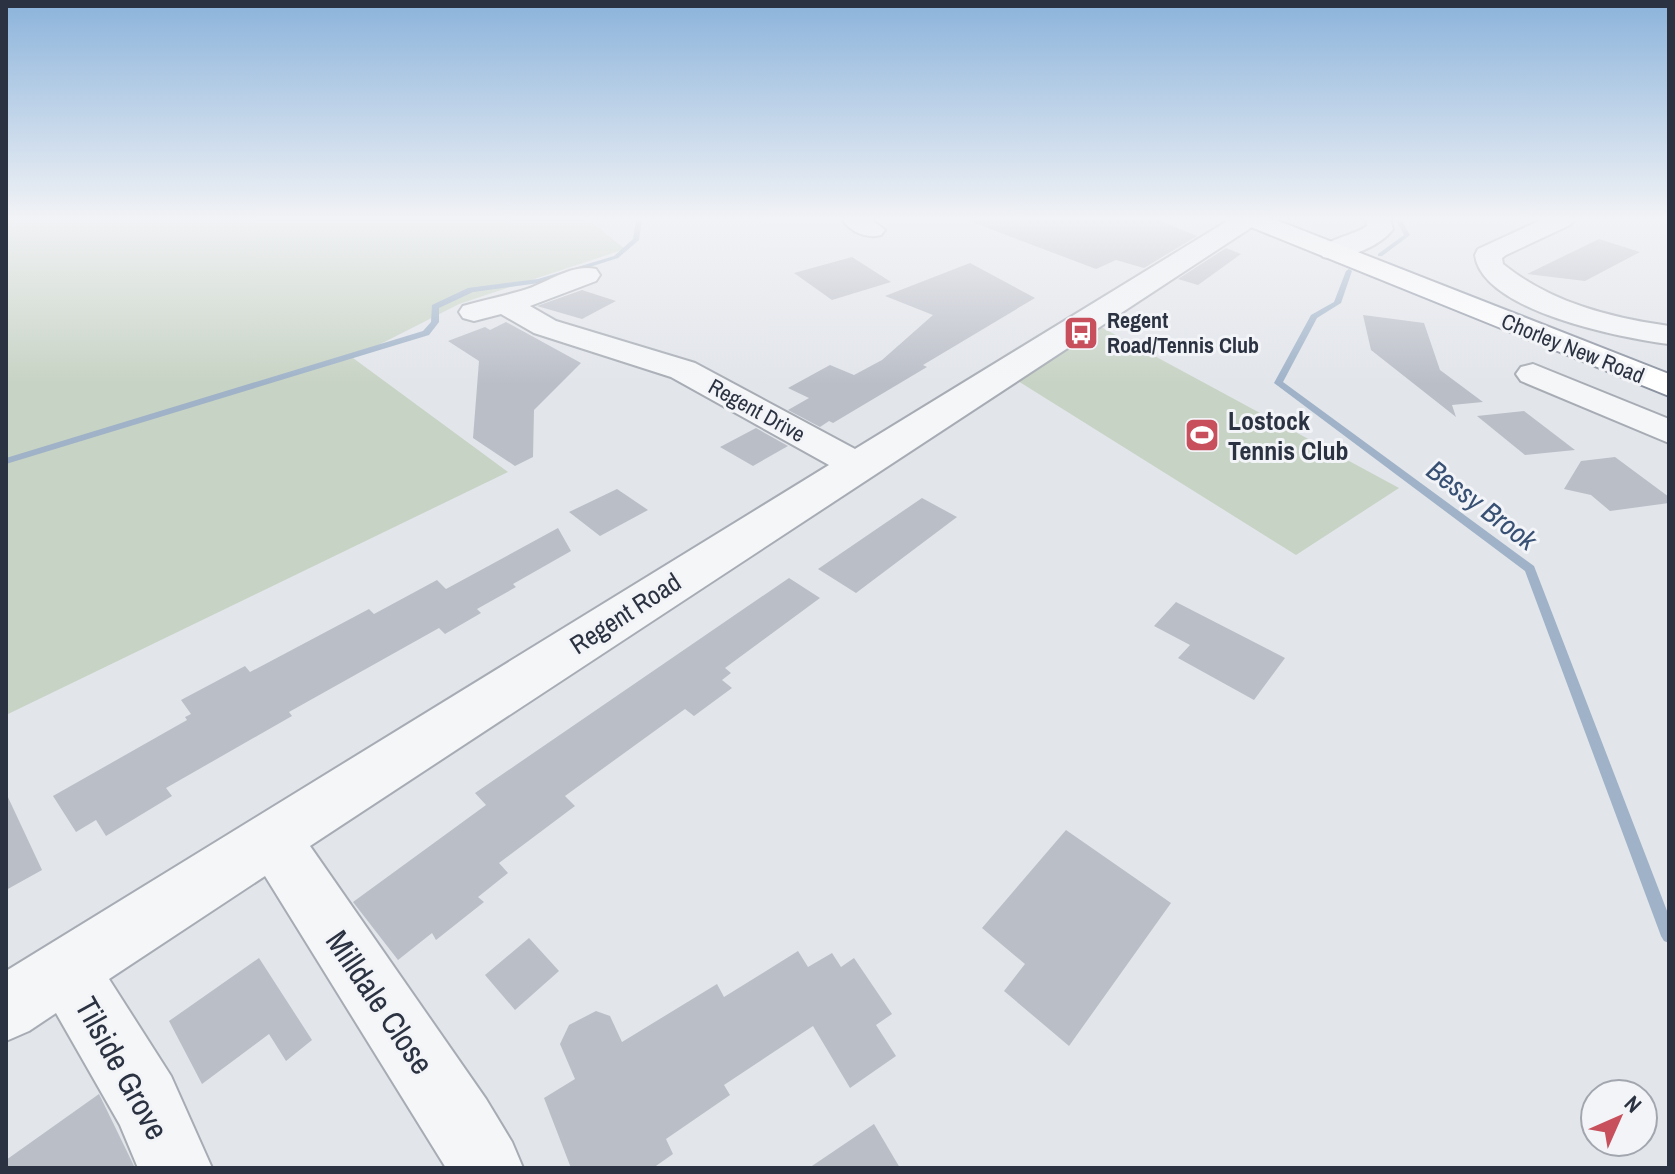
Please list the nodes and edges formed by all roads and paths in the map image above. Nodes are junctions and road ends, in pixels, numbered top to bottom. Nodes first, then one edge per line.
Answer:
1 (586, 275) dead end
2 (1159, 275) edge
3 (1391, 275) edge
4 (1501, 275) edge
5 (1669, 335) edge
6 (1549, 386) dead end
7 (1669, 386) edge
8 (1669, 432) edge
9 (856, 465) junction
10 (272, 838) junction
11 (66, 969) junction
12 (6, 1008) edge
13 (175, 1168) edge
14 (486, 1168) edge

1 - 9 street, Regent Drive
2 - 9 street, Regent Road
3 - 7 highway, Chorley New Road
4 - 5 street
6 - 8 street
9 - 10 street, Regent Road
10 - 11 street, Regent Road
10 - 14 street, Milldale Close
11 - 12 street, Regent Road
11 - 13 street, Tilside Grove

